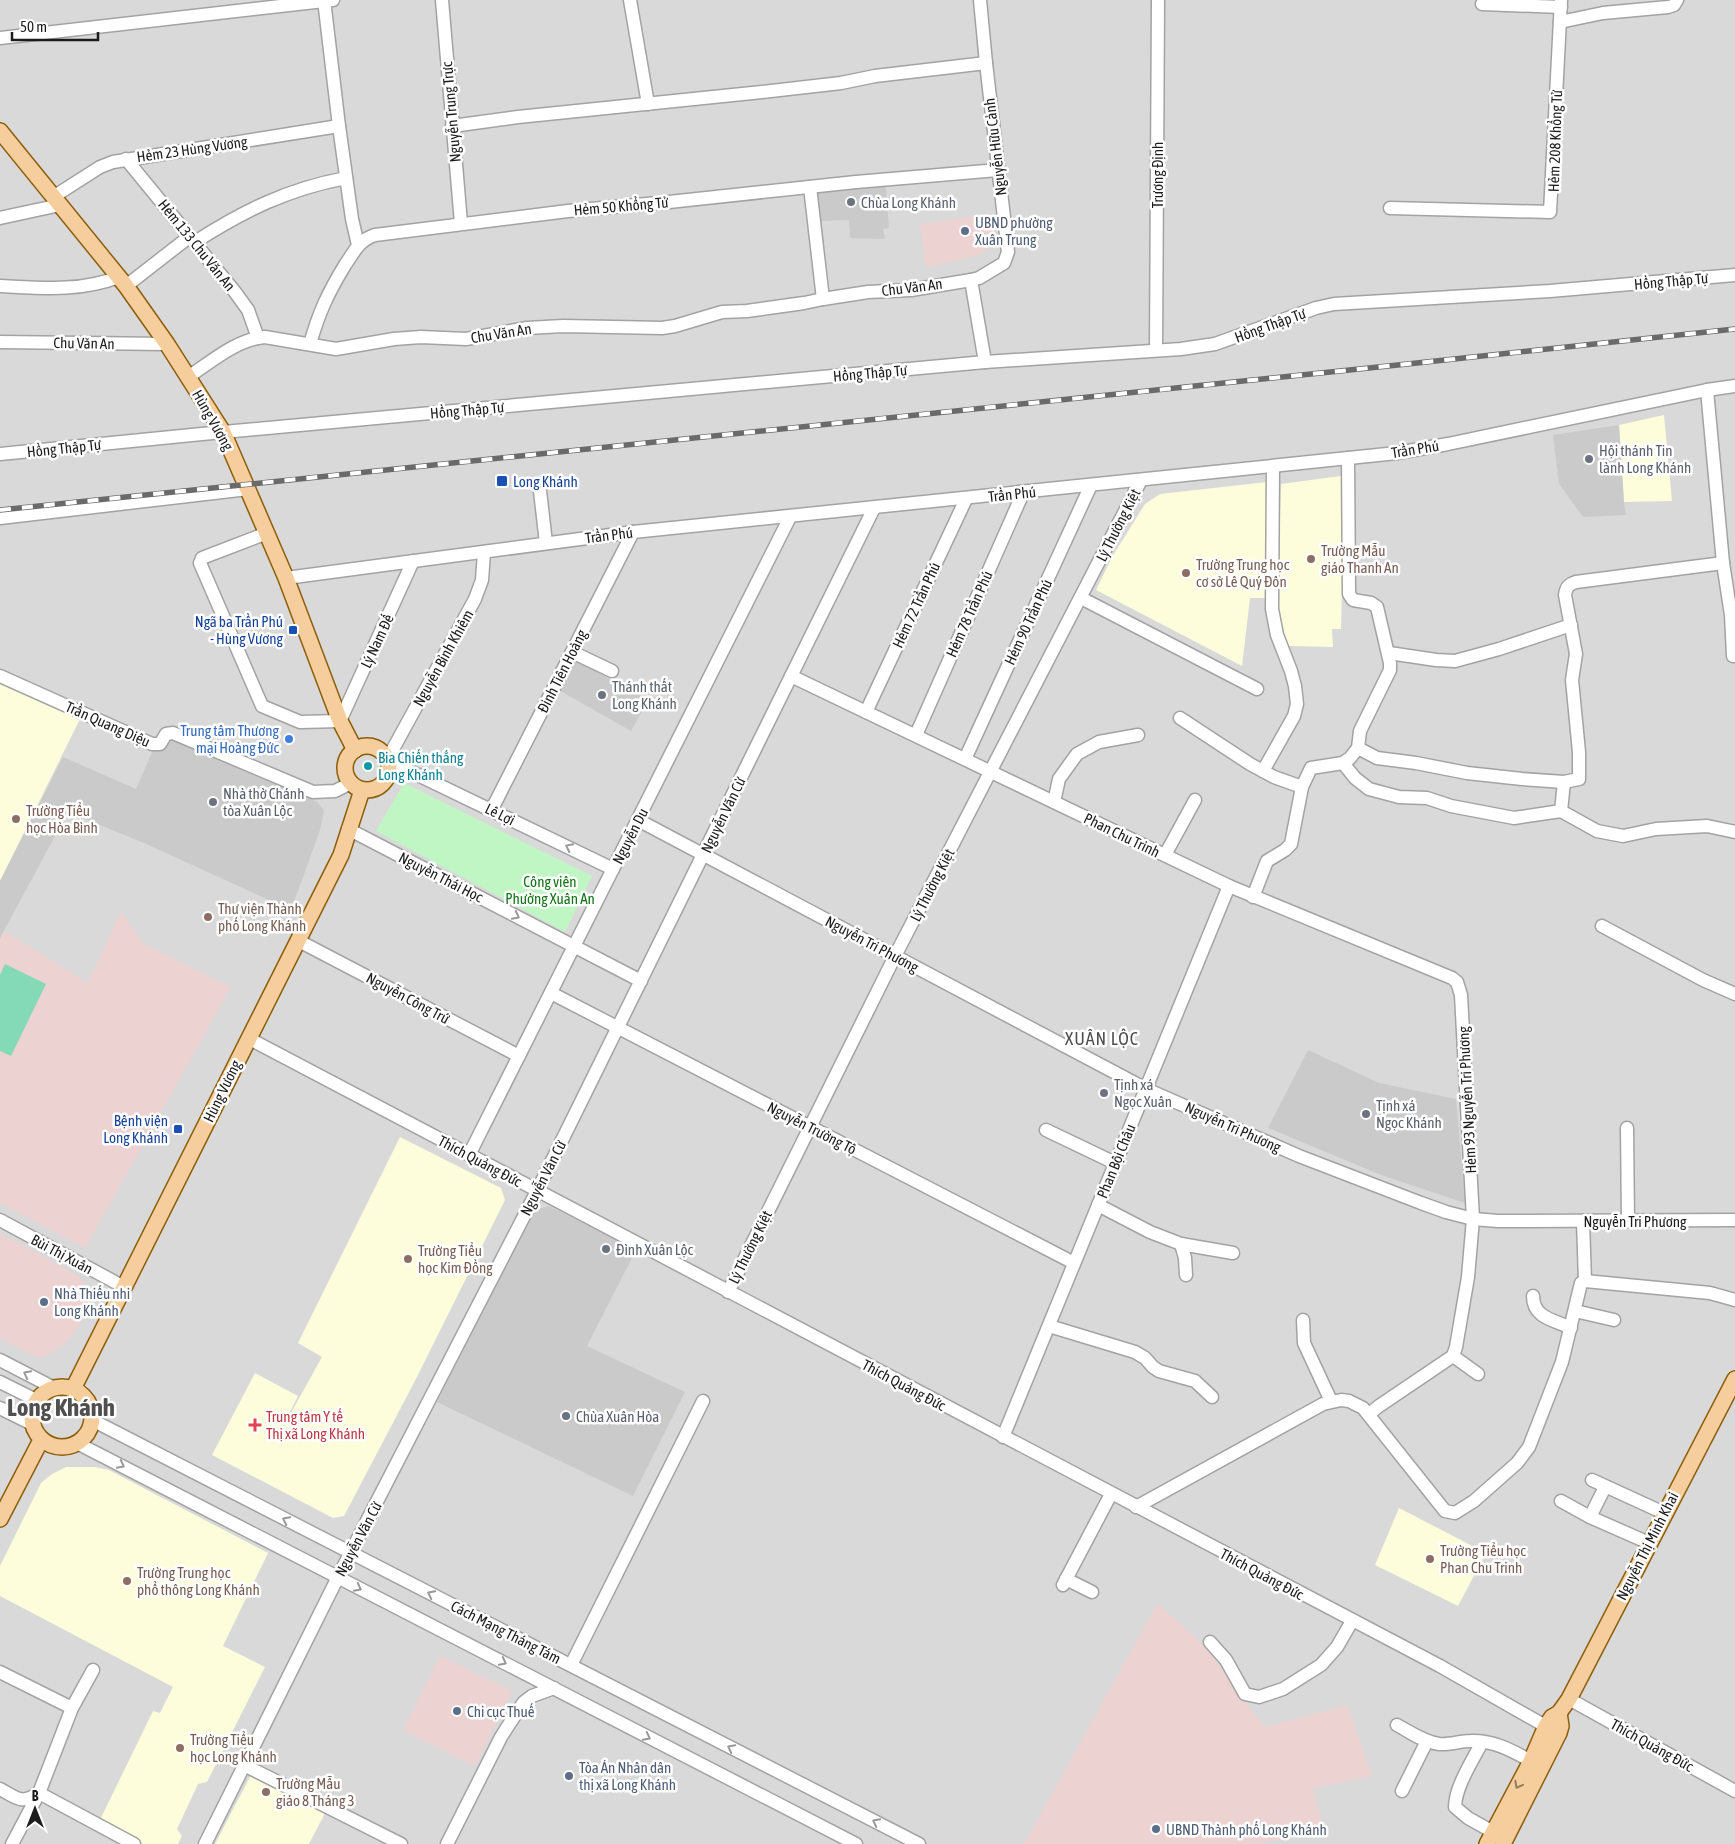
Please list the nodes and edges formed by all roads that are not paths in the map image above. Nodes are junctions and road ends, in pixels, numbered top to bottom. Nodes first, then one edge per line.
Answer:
1 (327, 0) edge
2 (442, 0) edge
3 (630, 0) edge
4 (980, 0) edge
5 (1158, 0) edge
6 (1677, 0) edge
7 (1482, 4) dead end
8 (1561, 4) edge
9 (1560, 22) junction
10 (0, 38) edge
11 (986, 63) junction
12 (648, 104) junction
13 (339, 126) junction
14 (452, 126) junction
15 (0, 132) edge
16 (126, 159) junction
17 (998, 170) junction
18 (346, 178) junction
19 (810, 187) junction
20 (57, 201) junction
21 (1390, 208) dead end
22 (0, 218) edge
23 (461, 223) junction
24 (192, 239) junction
25 (358, 245) junction
26 (1735, 275) edge
27 (971, 280) junction
28 (123, 281) junction
29 (0, 286) edge
30 (823, 299) junction
31 (258, 338) junction
32 (0, 342) edge
33 (167, 344) junction
34 (310, 344) junction
35 (1156, 350) junction
36 (985, 362) junction
37 (188, 377) junction
38 (1735, 386) edge
39 (1707, 390) junction
40 (223, 432) junction
41 (0, 454) edge
42 (1348, 458) junction
43 (1273, 466) junction
44 (1141, 480) junction
45 (1091, 486) junction
46 (248, 489) junction
47 (540, 491) dead end
48 (1023, 493) junction
49 (966, 499) junction
50 (874, 508) junction
51 (790, 517) junction
52 (0, 518) edge
53 (633, 532) junction
54 (267, 533) junction
55 (546, 543) junction
56 (484, 552) junction
57 (1727, 556) edge
58 (413, 561) junction
59 (286, 578) junction
60 (1081, 598) junction
61 (1570, 625) junction
62 (572, 652) junction
63 (1389, 653) junction
64 (1732, 656) dead end
65 (612, 671) dead end
66 (0, 676) edge
67 (791, 676) junction
68 (1257, 689) dead end
69 (866, 712) junction
70 (1180, 718) dead end
71 (340, 722) junction
72 (1138, 734) dead end
73 (916, 736) junction
74 (1358, 748) junction
75 (355, 750) junction
76 (965, 759) junction
77 (387, 760) junction
78 (1343, 763) junction
79 (1263, 771) junction
80 (991, 772) junction
81 (1564, 782) junction
82 (357, 786) junction
83 (1302, 787) junction
84 (1195, 800) dead end
85 (1054, 802) junction
86 (492, 809) junction
87 (1560, 811) junction
88 (638, 820) junction
89 (348, 829) junction
90 (1735, 832) edge
91 (703, 854) junction
92 (1165, 855) junction
93 (613, 869) junction
94 (1228, 886) junction
95 (1253, 897) junction
96 (1602, 926) dead end
97 (297, 940) junction
98 (574, 946) junction
99 (896, 956) junction
100 (641, 981) junction
101 (1457, 982) joint
102 (551, 993) junction
103 (1735, 994) edge
104 (618, 1028) junction
105 (248, 1038) junction
106 (519, 1056) junction
107 (1146, 1089) junction
108 (810, 1127) junction
109 (1627, 1128) dead end
110 (1046, 1130) dead end
111 (469, 1155) junction
112 (1115, 1163) junction
113 (537, 1191) junction
114 (1098, 1205) junction
115 (1473, 1219) junction
116 (0, 1220) edge
117 (1735, 1220) edge
118 (1583, 1221) junction
119 (1628, 1221) junction
120 (1181, 1244) junction
121 (1233, 1253) dead end
122 (1074, 1264) junction
123 (1186, 1275) dead end
124 (1585, 1281) junction
125 (124, 1287) junction
126 (728, 1292) junction
127 (1533, 1296) dead end
128 (1735, 1300) edge
129 (1575, 1311) junction
130 (1303, 1320) dead end
131 (1614, 1320) dead end
132 (1049, 1326) junction
133 (1572, 1328) junction
134 (1453, 1356) junction
135 (0, 1360) edge
136 (1478, 1374) dead end
137 (1735, 1379) edge
138 (0, 1382) edge
139 (54, 1388) junction
140 (73, 1389) junction
141 (1212, 1397) dead end
142 (36, 1400) junction
143 (703, 1401) dead end
144 (1332, 1401) junction
145 (0, 1408) edge
146 (1369, 1414) junction
147 (92, 1420) junction
148 (32, 1424) junction
149 (1003, 1437) junction
150 (41, 1440) junction
151 (77, 1443) junction
152 (1592, 1480) dead end
153 (1605, 1487) junction
154 (1110, 1494) junction
155 (1561, 1501) dead end
156 (1136, 1507) junction
157 (1664, 1514) junction
158 (1590, 1517) junction
159 (0, 1519) edge
160 (1649, 1543) junction
161 (352, 1553) junction
162 (338, 1577) junction
163 (1092, 1592) dead end
164 (1352, 1621) junction
165 (1210, 1642) dead end
166 (571, 1665) junction
167 (92, 1670) dead end
168 (0, 1672) edge
169 (554, 1688) junction
170 (1569, 1699) junction
171 (72, 1708) junction
172 (1397, 1725) dead end
173 (1552, 1730) junction
174 (1427, 1741) junction
175 (1482, 1742) junction
176 (1531, 1761) junction
177 (244, 1765) junction
178 (0, 1789) edge
179 (1402, 1791) dead end
180 (1735, 1791) edge
181 (39, 1793) junction
182 (1495, 1840) edge
183 (12, 1844) edge
184 (134, 1844) edge
185 (204, 1844) edge
186 (402, 1844) edge
187 (447, 1844) edge
188 (856, 1844) edge
189 (919, 1844) edge

1 - 10 street
1 - 13 street
2 - 14 street, Nguyễn Trung Trực
3 - 12 street
4 - 11 street, Nguyễn Hữu Cảnh
5 - 35 street, Trương Định
6 - 9 street
7 - 8 street
8 - 9 street, Hẻm 208 Khổng Tử
9 - 21 street, Hẻm 208 Khổng Tử
11 - 12 street
11 - 17 street, Nguyễn Hữu Cảnh
12 - 14 street
13 - 16 street, Hẻm 23 Hùng Vương
13 - 18 street
14 - 23 street, Nguyễn Trung Trực
15 - 20 main road, Hùng Vương
16 - 20 street, Hẻm 23 Hùng Vương
16 - 24 street, Hẻm 133 Chu Văn An
17 - 19 street, Hẻm 50 Khổng Tử
17 - 27 street, Nguyễn Hữu Cảnh
18 - 24 street
18 - 25 street
19 - 23 street, Hẻm 50 Khổng Tử
19 - 30 street
20 - 22 street
20 - 28 main road, Hùng Vương
23 - 25 street, Hẻm 50 Khổng Tử
24 - 28 street
24 - 31 street, Hẻm 133 Chu Văn An
25 - 34 street
26 - 35 street, Hồng Thập Tự
27 - 30 street, Chu Văn An
27 - 36 street
28 - 29 street
28 - 33 main road, Hùng Vương
30 - 34 street, Chu Văn An
31 - 34 street, Chu Văn An
31 - 37 street, Chu Văn An
32 - 33 street, Chu Văn An
33 - 37 main road, Hùng Vương
35 - 36 street, Hồng Thập Tự
36 - 40 street, Hồng Thập Tự
37 - 40 main road, Hùng Vương
38 - 39 street, Trần Phú
39 - 42 street, Trần Phú
39 - 57 street
40 - 41 street, Hồng Thập Tự
40 - 46 main road, Hùng Vương
42 - 43 street, Trần Phú
42 - 63 street
43 - 44 street, Trần Phú
43 - 79 street
44 - 45 street, Trần Phú
44 - 60 street, Lý Thường Kiệt
45 - 48 street, Trần Phú
45 - 76 street, Hẻm 90 Trần Phú
46 - 52 street
46 - 54 main road, Hùng Vương
47 - 55 street
48 - 49 street, Trần Phú
48 - 73 street, Hẻm 78 Trần Phú
49 - 50 street, Trần Phú
49 - 69 street, Hẻm 72 Trần Phú
50 - 51 street, Trần Phú
50 - 67 street, Nguyễn Văn Cừ
51 - 53 street, Trần Phú
51 - 88 street, Nguyễn Du
53 - 55 street, Trần Phú
53 - 62 street, Đinh Tiên Hoàng
54 - 59 main road, Hùng Vương
54 - 71 street
55 - 56 street, Trần Phú
56 - 58 street, Trần Phú
56 - 77 street, Nguyễn Bỉnh Khiêm
57 - 61 street
57 - 64 street
58 - 59 street, Trần Phú
58 - 71 street, Lý Nam Đế
59 - 71 main road, Hùng Vương
60 - 68 street
60 - 80 street, Lý Thường Kiệt
61 - 63 street
61 - 81 street
62 - 65 street
62 - 86 street, Đinh Tiên Hoàng
63 - 74 street
66 - 82 street, Trần Quang Diệu
67 - 69 street, Phan Chu Trinh
67 - 91 street, Nguyễn Văn Cừ
69 - 73 street, Phan Chu Trinh
70 - 79 street
71 - 75 main road, Hùng Vương
72 - 85 street
73 - 76 street, Phan Chu Trinh
74 - 78 street
74 - 81 street
75 - 77 main road
75 - 82 main road
76 - 80 street, Phan Chu Trinh
77 - 82 main road
77 - 86 street, Lê Lợi
78 - 83 street
78 - 87 street
79 - 83 street
80 - 85 street, Phan Chu Trinh
80 - 99 street, Lý Thường Kiệt
81 - 87 street
82 - 89 main road, Hùng Vương
83 - 95 street
84 - 92 street
85 - 92 street, Phan Chu Trinh
93 -> 86 street, Lê Lợi
87 - 90 street
88 - 91 street, Nguyễn Tri Phương
88 - 93 street, Nguyễn Du
89 - 97 main road, Hùng Vương
89 -> 98 street, Nguyễn Thái Học
91 - 99 street, Nguyễn Tri Phương
91 - 100 street, Nguyễn Văn Cừ
92 - 94 street, Phan Chu Trinh
93 - 98 street, Nguyễn Du
94 - 95 street, Phan Chu Trinh
94 - 107 street, Phan Bội Châu
95 - 101 street, Phan Chu Trinh
96 - 103 street
97 - 105 main road, Hùng Vương
97 - 106 street, Nguyễn Công Trứ
98 - 100 street, Nguyễn Thái Học
98 - 102 street, Nguyễn Du
99 - 107 street, Nguyễn Tri Phương
99 - 108 street, Lý Thường Kiệt
100 - 104 street, Nguyễn Văn Cừ
101 - 115 street, Hẻm 93 Nguyễn Tri Phương
102 - 104 street, Nguyễn Trường Tộ
102 - 106 street, Nguyễn Du
104 - 108 street, Nguyễn Trường Tộ
104 - 113 street, Nguyễn Văn Cừ
105 - 111 street, Thích Quảng Đức
105 - 125 main road, Hùng Vương
106 - 111 street, Nguyễn Du
107 - 112 street, Phan Bội Châu
107 - 115 street, Nguyễn Tri Phương
108 - 122 street, Nguyễn Trường Tộ
108 - 126 street, Lý Thường Kiệt
109 - 119 street
110 - 112 street
111 - 113 street, Thích Quảng Đức
112 - 114 street, Phan Bội Châu
113 - 126 street, Thích Quảng Đức
113 - 161 street, Nguyễn Văn Cừ
114 - 120 street
114 - 122 street, Phan Bội Châu
115 - 118 street, Nguyễn Tri Phương
115 - 134 street, Hẻm 93 Nguyễn Tri Phương
116 - 125 street, Bùi Thị Xuân
117 - 119 street, Nguyễn Tri Phương
118 - 119 street, Nguyễn Tri Phương
118 - 124 street
120 - 121 street
120 - 123 street
122 - 132 street, Phan Bội Châu
124 - 128 street
124 - 129 street
125 - 140 main road, Hùng Vương
126 - 149 street, Thích Quảng Đức
127 - 133 street
129 - 131 street
129 - 133 street
130 - 144 street
132 - 141 street
132 - 149 street, Phan Bội Châu
133 - 146 street
134 - 136 street
134 - 146 street
139 -> 135 street
137 - 157 main road, Nguyễn Thị Minh Khai
138 - 142 street
139 - 140 main road
139 - 142 main road
140 - 147 main road
142 - 148 main road
143 - 166 street
144 - 146 street
144 - 156 street
145 - 148 street
147 - 151 main road
161 -> 147 street, Cách Mạng Tháng Tám
148 - 150 main road
149 - 154 street, Thích Quảng Đức
150 - 151 main road
150 - 159 main road
151 -> 162 street, Cách Mạng Tháng Tám
152 - 153 street
153 - 157 street
153 - 158 street
154 - 156 street, Thích Quảng Đức
154 - 163 street
155 - 158 street
156 - 164 street, Thích Quảng Đức
157 - 160 main road, Nguyễn Thị Minh Khai
158 - 160 street
160 - 170 main road, Nguyễn Thị Minh Khai
161 - 162 street, Nguyễn Văn Cừ
166 -> 161 street, Cách Mạng Tháng Tám
162 -> 169 street, Cách Mạng Tháng Tám
162 - 177 street, Nguyễn Văn Cừ
164 - 165 street
164 - 173 street, Thích Quảng Đức
189 -> 166 street, Cách Mạng Tháng Tám
167 - 171 street
168 - 171 street
169 - 187 street
169 -> 188 street, Cách Mạng Tháng Tám
170 - 173 main road, Nguyễn Thị Minh Khai
170 - 180 street, Thích Quảng Đức
171 - 181 street
172 - 174 street
173 - 176 main road, Nguyễn Thị Minh Khai
173 - 182 main road, Nguyễn Thị Minh Khai
174 - 175 street
174 - 179 street
175 - 176 street
175 - 182 street
176 -> 182 main road, Nguyễn Thị Minh Khai
177 - 185 street, Nguyễn Văn Cừ
177 - 186 street
178 - 181 street
181 - 183 street
181 - 184 street

